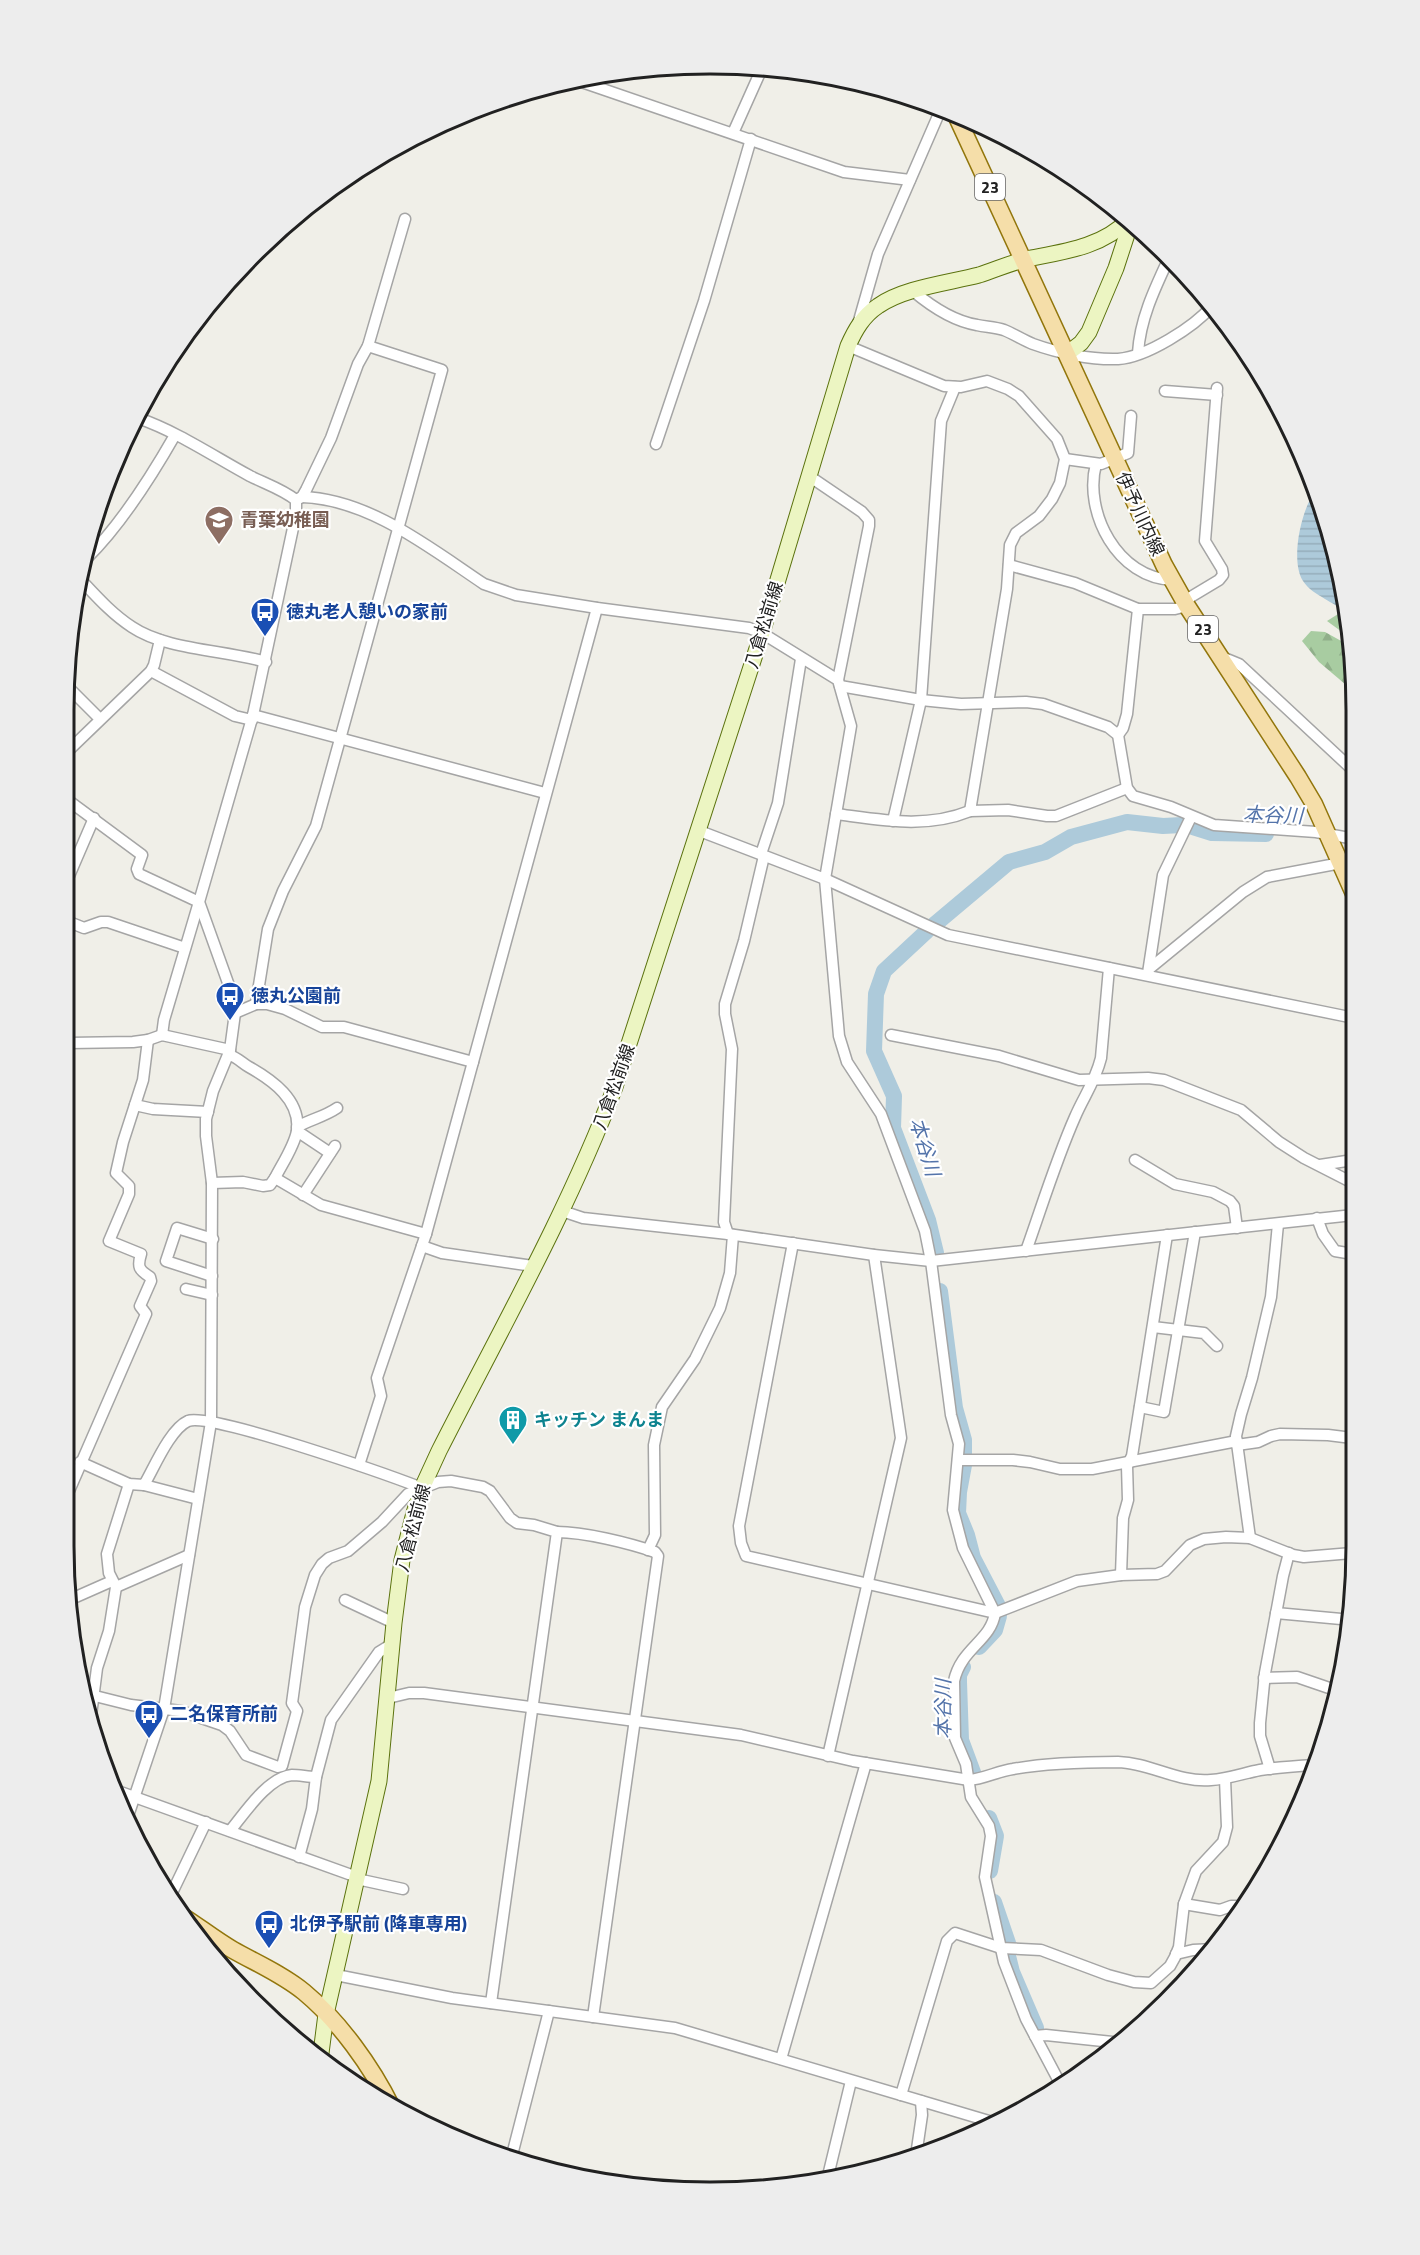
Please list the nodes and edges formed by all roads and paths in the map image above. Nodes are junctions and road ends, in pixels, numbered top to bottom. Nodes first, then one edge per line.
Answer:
1 (758, 76) edge
2 (591, 85) edge
3 (938, 116) edge
4 (961, 125) edge
5 (733, 133) junction
6 (751, 139) junction
7 (910, 180) junction
8 (405, 219) dead end
9 (1123, 226) edge
10 (1128, 229) edge
11 (1023, 260) junction
12 (1166, 266) edge
13 (914, 291) junction
14 (1206, 312) edge
15 (858, 325) junction
16 (368, 346) junction
17 (848, 346) junction
18 (1068, 353) junction
19 (1138, 353) junction
20 (955, 387) junction
21 (1165, 391) dead end
22 (1131, 416) dead end
23 (143, 421) edge
24 (175, 435) junction
25 (656, 444) dead end
26 (1114, 458) junction
27 (1065, 459) junction
28 (1095, 464) junction
29 (809, 476) junction
30 (299, 499) junction
31 (399, 529) junction
32 (94, 551) edge
33 (1009, 566) junction
34 (1173, 580) junction
35 (86, 585) edge
36 (1186, 604) junction
37 (597, 608) junction
38 (1138, 609) junction
39 (762, 633) junction
40 (160, 640) junction
41 (1222, 657) junction
42 (801, 658) junction
43 (266, 662) junction
44 (151, 671) junction
45 (839, 683) junction
46 (74, 693) edge
47 (921, 700) junction
48 (988, 704) junction
49 (253, 717) junction
50 (100, 719) junction
51 (1118, 735) junction
52 (341, 737) junction
53 (74, 745) edge
54 (1346, 764) edge
55 (1127, 788) junction
56 (545, 793) junction
57 (74, 804) edge
58 (970, 811) junction
59 (836, 814) junction
60 (1191, 817) junction
61 (94, 818) junction
62 (893, 821) junction
63 (697, 830) junction
64 (1328, 835) junction
65 (1346, 838) edge
66 (763, 855) junction
67 (1341, 863) junction
68 (74, 864) edge
69 (1346, 875) edge
70 (825, 879) junction
71 (199, 902) junction
72 (74, 924) edge
73 (185, 948) junction
74 (1109, 968) junction
75 (1148, 973) junction
76 (256, 1004) junction
77 (235, 1013) junction
78 (1346, 1016) edge
79 (162, 1035) junction
80 (891, 1035) dead end
81 (148, 1040) junction
82 (74, 1042) edge
83 (230, 1052) junction
84 (473, 1062) junction
85 (1095, 1079) junction
86 (135, 1104) junction
87 (338, 1108) dead end
88 (208, 1112) junction
89 (297, 1129) junction
90 (1135, 1160) dead end
91 (1346, 1161) edge
92 (1319, 1165) junction
93 (276, 1178) junction
94 (1346, 1179) edge
95 (212, 1183) junction
96 (303, 1194) junction
97 (562, 1211) junction
98 (1346, 1216) edge
99 (1317, 1218) junction
100 (1278, 1224) junction
101 (1237, 1228) junction
102 (1195, 1232) junction
103 (426, 1234) junction
104 (731, 1234) junction
105 (1167, 1235) junction
106 (213, 1239) junction
107 (793, 1243) junction
108 (422, 1246) junction
109 (1026, 1251) junction
110 (1346, 1253) edge
111 (874, 1255) junction
112 (931, 1261) junction
113 (533, 1266) junction
114 (212, 1276) junction
115 (186, 1289) dead end
116 (212, 1295) junction
117 (1153, 1327) junction
118 (1179, 1329) junction
119 (1217, 1346) dead end
120 (1140, 1407) junction
121 (211, 1422) junction
122 (1346, 1437) edge
123 (1237, 1443) junction
124 (958, 1460) junction
125 (1130, 1461) junction
126 (80, 1462) junction
127 (359, 1465) junction
128 (74, 1478) edge
129 (129, 1484) junction
130 (144, 1485) junction
131 (422, 1488) junction
132 (198, 1499) junction
133 (557, 1532) junction
134 (1250, 1538) junction
135 (648, 1550) junction
136 (1289, 1553) junction
137 (1346, 1554) edge
138 (189, 1555) junction
139 (1121, 1575) junction
140 (114, 1584) junction
141 (868, 1585) junction
142 (76, 1598) edge
143 (345, 1600) dead end
144 (995, 1613) junction
145 (1276, 1613) junction
146 (1342, 1619) edge
147 (394, 1623) junction
148 (392, 1644) junction
149 (1264, 1678) junction
150 (1330, 1688) edge
151 (90, 1689) edge
152 (92, 1695) edge
153 (388, 1698) junction
154 (533, 1707) junction
155 (164, 1710) junction
156 (634, 1721) junction
157 (828, 1756) junction
158 (866, 1763) junction
159 (282, 1766) junction
160 (1307, 1766) edge
161 (1270, 1769) junction
162 (291, 1775) junction
163 (316, 1778) junction
164 (1225, 1779) junction
165 (969, 1780) junction
166 (124, 1793) edge
167 (135, 1797) junction
168 (131, 1809) edge
169 (206, 1822) junction
170 (230, 1831) junction
171 (300, 1857) junction
172 (357, 1878) junction
173 (174, 1888) edge
174 (403, 1889) dead end
175 (1184, 1904) junction
176 (1234, 1906) edge
177 (209, 1937) edge
178 (1001, 1948) junction
179 (1201, 1950) edge
180 (1176, 1954) junction
181 (336, 1976) junction
182 (491, 2003) junction
183 (549, 2011) junction
184 (326, 2014) junction
185 (593, 2017) junction
186 (1035, 2036) junction
187 (1108, 2042) edge
188 (322, 2049) edge
189 (781, 2059) junction
190 (1057, 2078) edge
191 (851, 2081) junction
192 (384, 2091) edge
193 (901, 2095) junction
194 (921, 2101) junction
195 (984, 2120) edge
196 (917, 2147) edge
197 (513, 2150) edge
198 (829, 2170) edge

1 - 5 street
2 - 5 street
3 - 7 street
4 - 11 main road, 伊予川内線 / 23
5 - 6 street
6 - 7 street
6 - 25 street
7 - 15 street
8 - 16 street
9 - 11 main road, 八倉松前線
10 - 18 main road
11 - 13 main road, 八倉松前線
11 - 18 main road, 伊予川内線 / 23
12 - 19 street
13 - 15 main road, 八倉松前線
13 - 18 street
14 - 19 street
15 - 17 main road, 八倉松前線
16 - 30 street
16 - 31 street
17 - 20 street
17 - 29 main road, 八倉松前線
18 - 19 street
18 - 26 main road, 伊予川内線 / 23
20 - 27 street
20 - 47 street
21 - 36 street
22 - 26 street
23 - 24 street
24 - 30 street
24 - 32 street
26 - 28 street
26 - 34 main road, 伊予川内線 / 23
27 - 28 street
27 - 33 street
28 - 34 street
29 - 39 main road, 八倉松前線
29 - 45 street
30 - 31 street
30 - 43 street
31 - 37 street
31 - 52 street
33 - 38 street
33 - 48 street
34 - 36 main road, 伊予川内線 / 23
35 - 40 street
36 - 38 street
36 - 41 main road, 伊予川内線 / 23
37 - 39 street
37 - 56 street
38 - 51 street
39 - 42 street
39 - 63 main road, 八倉松前線
40 - 43 street
40 - 44 street
41 - 54 street
41 - 64 main road, 伊予川内線 / 23
42 - 45 street
42 - 66 street
43 - 49 street
44 - 49 street
44 - 50 street
45 - 47 street
45 - 59 street
46 - 50 street
47 - 48 street
47 - 62 street
48 - 51 street
48 - 58 street
49 - 52 street
49 - 71 street
50 - 53 street
51 - 55 street
52 - 56 street
52 - 76 street
55 - 58 street
55 - 60 street
56 - 84 street
57 - 61 street
58 - 62 street
59 - 62 street
59 - 70 street
60 - 64 street
60 - 75 street
61 - 68 street
61 - 71 street
63 - 66 street
63 - 97 main road, 八倉松前線
64 - 65 street
64 - 67 main road, 伊予川内線 / 23
66 - 70 street
66 - 104 street
67 - 69 main road, 伊予川内線 / 23
67 - 75 street
70 - 74 street
70 - 112 street
71 - 73 street
71 - 77 street
72 - 73 street
73 - 79 street
74 - 75 street
74 - 85 street
75 - 78 street
76 - 77 street
76 - 84 street
77 - 83 street
79 - 81 street
79 - 83 street
80 - 85 street
81 - 82 street
81 - 86 street
83 - 88 street
83 - 89 street
84 - 103 street
85 - 92 street
85 - 109 street
86 - 88 street
86 - 126 street
87 - 89 street
88 - 95 street
89 - 93 street
89 - 96 street
90 - 101 street
91 - 92 street
92 - 94 street
93 - 95 street
93 - 96 street
95 - 106 street
96 - 103 street
97 - 104 street
97 - 113 main road, 八倉松前線
98 - 99 street
99 - 100 street
99 - 110 street
100 - 101 street
100 - 123 street
101 - 102 street
102 - 105 street
102 - 118 street
103 - 108 street
104 - 107 street
104 - 135 street
105 - 109 street
105 - 117 street
106 - 114 street
106 - 114 street
107 - 111 street
107 - 141 street
108 - 113 street
108 - 127 street
109 - 112 street
111 - 112 street
111 - 141 street
112 - 124 street
113 - 131 main road, 八倉松前線
114 - 116 street
115 - 116 street
116 - 121 street
117 - 118 street
117 - 120 street
118 - 119 street
118 - 120 street
120 - 125 street
121 - 127 street
121 - 130 street
121 - 132 street
122 - 123 street
123 - 125 street
123 - 134 street
124 - 125 street
124 - 144 street
125 - 139 street
126 - 128 street
126 - 129 street
127 - 131 street
129 - 130 street
129 - 140 street
130 - 132 street
131 - 133 street
131 - 147 main road, 八倉松前線
131 - 159 street
132 - 138 street
133 - 135 street
133 - 154 street
134 - 136 street
134 - 139 street
135 - 156 street
136 - 137 street
136 - 145 street
138 - 140 street
138 - 155 street
139 - 144 street
140 - 142 street
140 - 151 street
141 - 144 street
141 - 157 street
143 - 147 street
144 - 165 street
145 - 146 street
145 - 149 street
147 - 148 main road, 八倉松前線
148 - 153 main road, 八倉松前線
148 - 163 street
149 - 150 street
149 - 161 street
152 - 155 street
153 - 154 street
153 - 172 main road, 八倉松前線
154 - 156 street
154 - 182 street
155 - 159 street
155 - 167 street
156 - 157 street
156 - 185 street
157 - 158 street
158 - 165 street
158 - 189 street
159 - 162 street
160 - 161 street
161 - 164 street
162 - 163 street
162 - 170 street
163 - 171 street
164 - 165 street
164 - 175 street
165 - 178 street
166 - 167 street
167 - 168 street
167 - 169 street
169 - 170 street
169 - 173 street
170 - 171 street
171 - 172 street
172 - 174 street
172 - 181 main road, 八倉松前線
175 - 176 street
175 - 180 street
177 - 184 main road
178 - 180 street
178 - 186 street
178 - 193 street
179 - 180 street
181 - 182 street
181 - 184 main road, 八倉松前線
182 - 183 street
183 - 185 street
183 - 197 street
184 - 188 main road, 八倉松前線
184 - 192 main road
185 - 189 street
186 - 187 street
186 - 190 street
189 - 191 street
191 - 193 street
191 - 198 street
193 - 194 street
194 - 195 street
194 - 196 street

